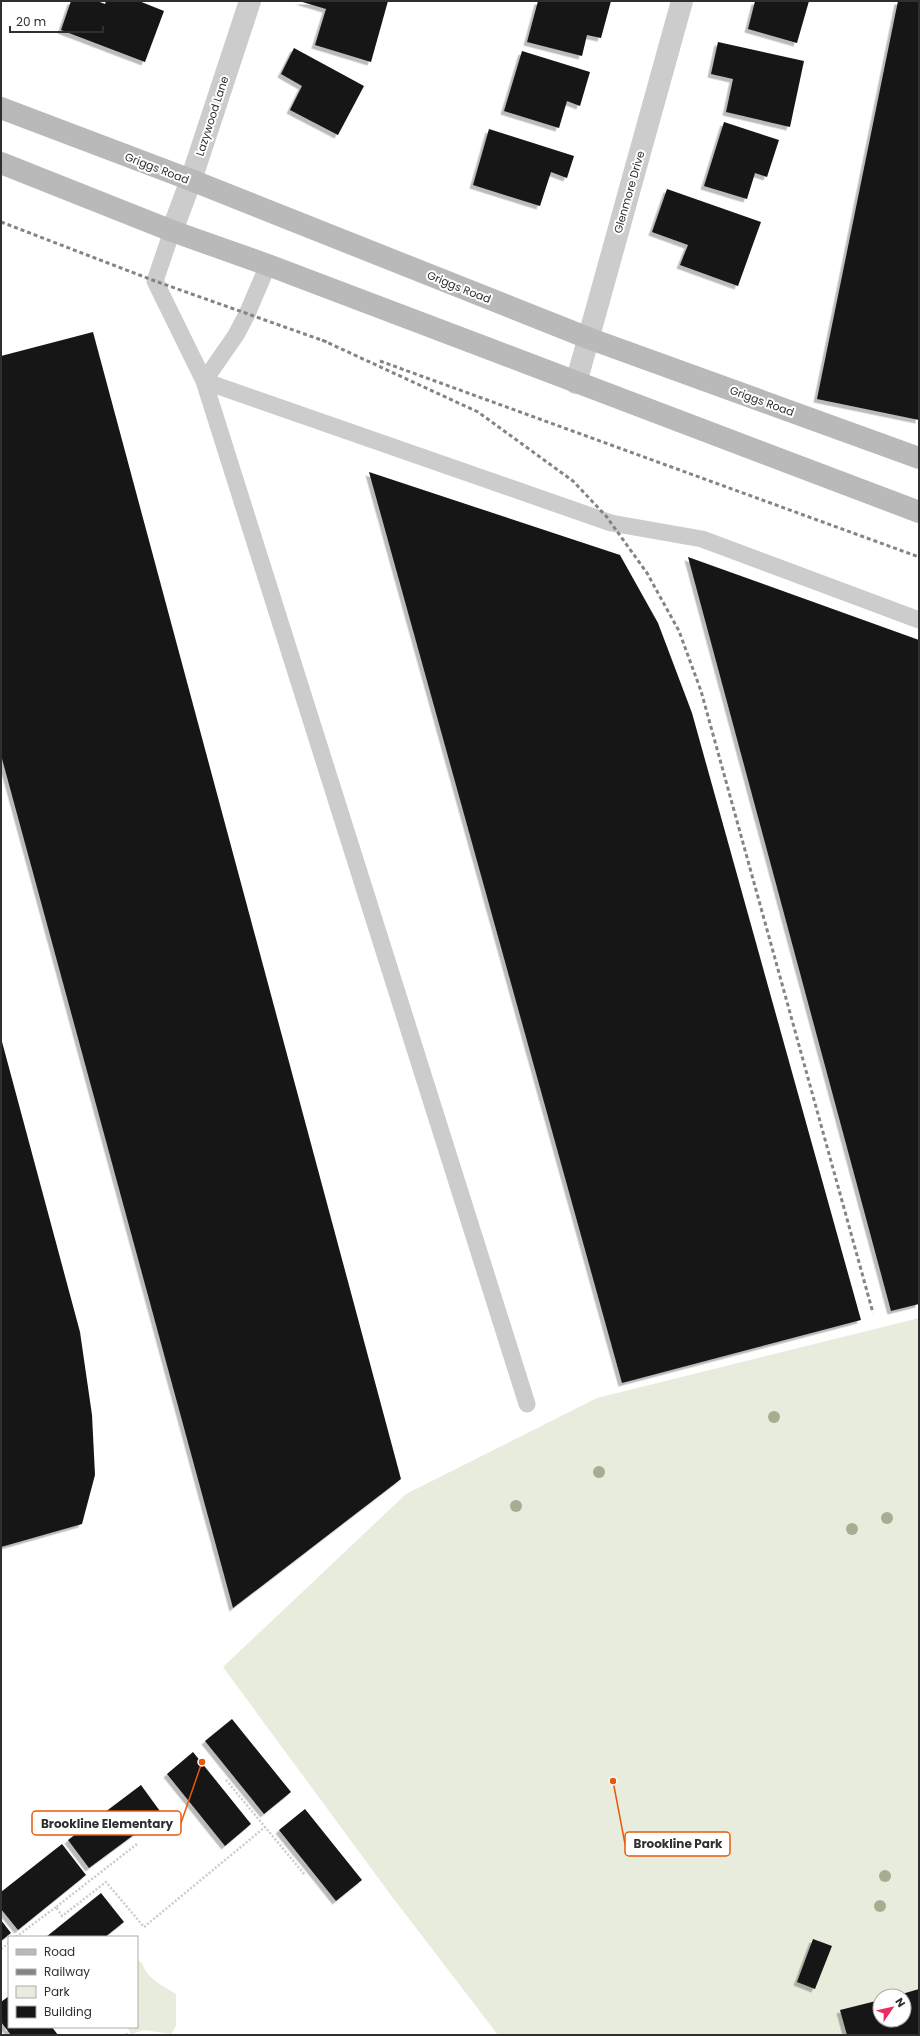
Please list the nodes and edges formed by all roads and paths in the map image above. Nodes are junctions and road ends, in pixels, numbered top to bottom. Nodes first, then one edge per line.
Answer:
1 (250, 1) edge
2 (682, 1) edge
3 (1, 108) edge
4 (1, 163) edge
5 (191, 180) junction
6 (172, 231) junction
7 (268, 265) junction
8 (588, 338) junction
9 (204, 381) junction
10 (576, 383) junction
11 (919, 458) edge
12 (919, 512) edge
13 (919, 620) edge
14 (527, 1404) dead end
15 (226, 1780) dead end
16 (265, 1827) junction
17 (137, 1844) dead end
18 (304, 1874) dead end
19 (56, 1907) junction
20 (17, 1936) edge
21 (128, 2032) dead end
22 (126, 2035) edge

1 - 5 street, Lazywood Lane
2 - 8 street, Glenmore Drive
3 - 5 main road, Griggs Road
4 - 6 main road
5 - 6 street, Lazywood Lane
5 - 8 main road, Griggs Road
6 - 7 main road
6 - 9 lane
7 - 9 lane
7 - 10 main road
8 - 10 street, Glenmore Drive
8 - 11 main road, Griggs Road
9 - 13 lane
9 - 14 lane
10 - 12 main road
15 - 16 path
16 - 18 path
16 - 19 path
17 - 19 path
19 - 20 path
21 - 22 path

